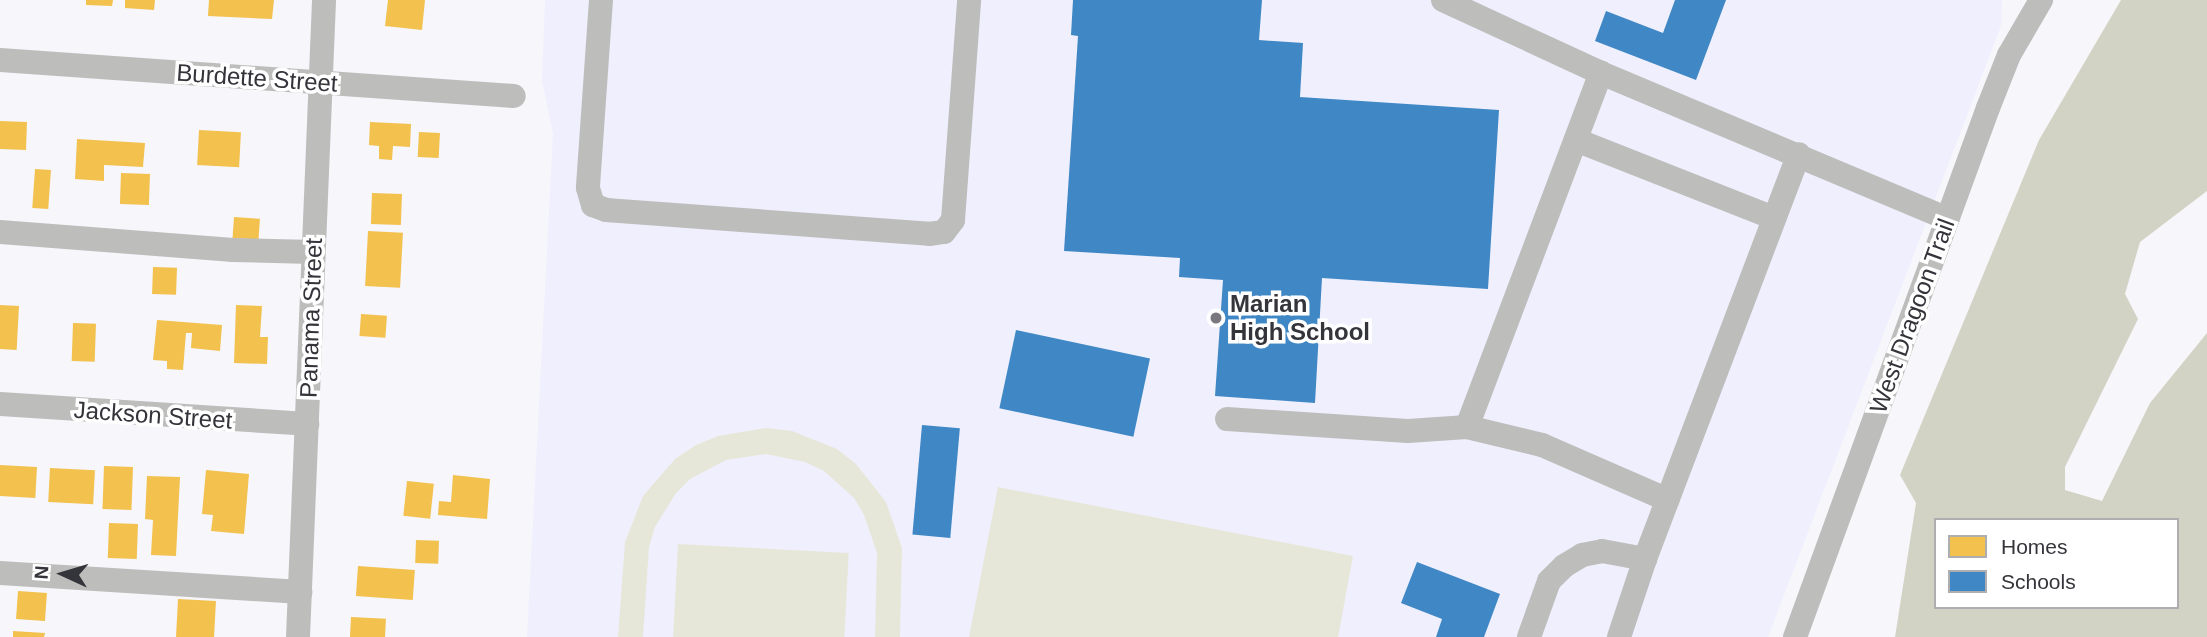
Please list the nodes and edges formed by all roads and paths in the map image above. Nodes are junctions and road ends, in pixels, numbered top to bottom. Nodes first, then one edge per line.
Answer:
1 (324, 0) edge
2 (601, 0) edge
3 (968, 0) edge
4 (1443, 0) edge
5 (2041, 0) edge
6 (2026, 11) edge
7 (0, 60) edge
8 (1601, 73) junction
9 (320, 82) junction
10 (514, 96) dead end
11 (1576, 140) junction
12 (1799, 154) junction
13 (1774, 218) junction
14 (1948, 219) junction
15 (0, 232) edge
16 (313, 252) junction
17 (0, 404) edge
18 (1227, 419) dead end
19 (307, 424) junction
20 (1467, 427) junction
21 (1668, 500) junction
22 (1645, 559) junction
23 (0, 573) edge
24 (300, 592) junction
25 (298, 637) edge
26 (1529, 637) edge
27 (1619, 637) edge
28 (1795, 637) edge

1 - 9 street, Panama Street
2 - 3 street
4 - 8 street
5 - 6 street, West Dragoon Trail
6 - 14 street, West Dragoon Trail
7 - 9 street, Burdette Street
8 - 11 street
8 - 12 street
9 - 10 street, Burdette Street
9 - 16 street, Panama Street
11 - 13 street
11 - 20 street
12 - 13 street
12 - 14 street
13 - 21 street
14 - 28 street, West Dragoon Trail
15 - 16 street
16 - 19 street, Panama Street
17 - 19 street, Jackson Street
18 - 20 street
19 - 24 street, Panama Street
20 - 21 street
21 - 22 street
22 - 26 street
22 - 27 street
23 - 24 street
24 - 25 street, Panama Street

